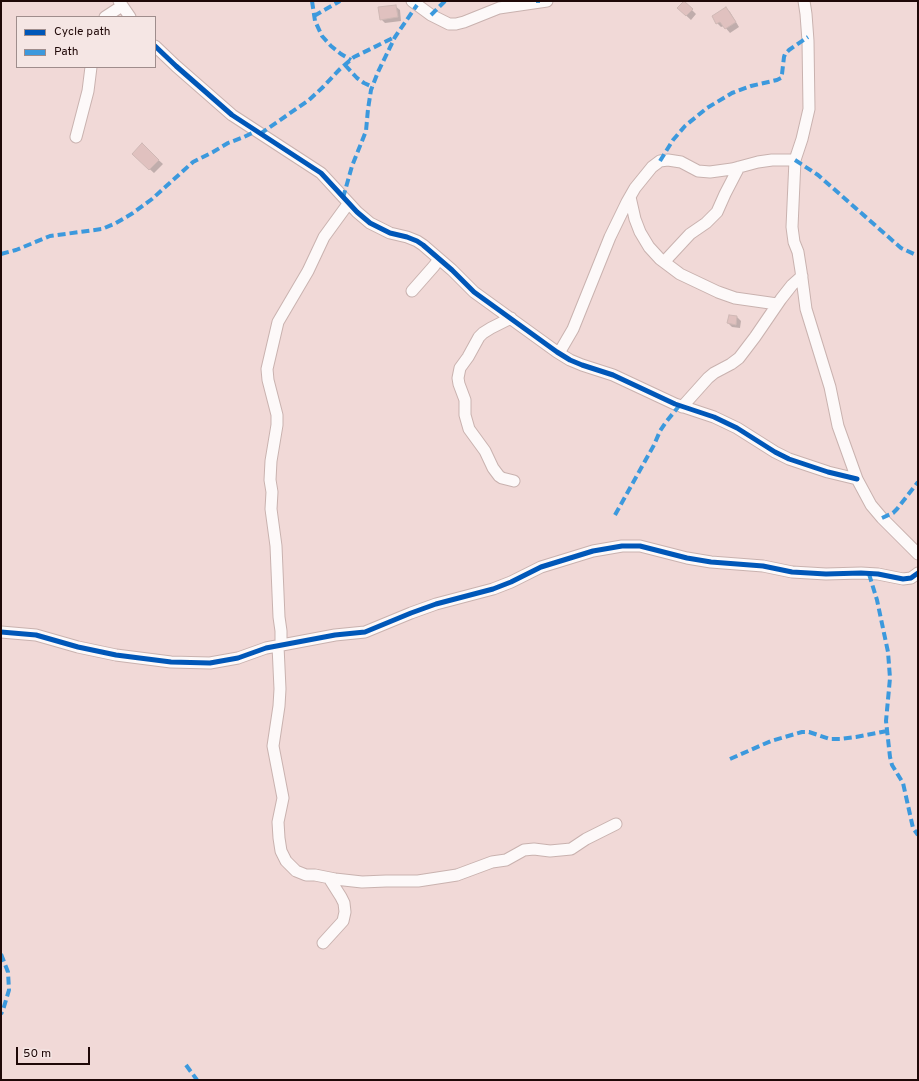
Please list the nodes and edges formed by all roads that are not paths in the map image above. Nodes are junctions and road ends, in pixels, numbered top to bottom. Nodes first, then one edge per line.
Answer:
1 (412, 1) edge
2 (547, 1) edge
3 (804, 1) edge
4 (120, 3) edge
5 (106, 16) edge
6 (129, 16) edge
7 (156, 47) edge
8 (91, 68) edge
9 (76, 137) dead end
10 (795, 160) junction
11 (739, 167) junction
12 (630, 197) junction
13 (348, 204) junction
14 (439, 259) junction
15 (664, 262) junction
16 (802, 276) junction
17 (412, 291) dead end
18 (777, 304) junction
19 (511, 318) junction
20 (559, 353) junction
21 (682, 407) junction
22 (856, 479) junction
23 (514, 481) dead end
24 (918, 554) edge
25 (918, 573) edge
26 (1, 632) edge
27 (279, 646) junction
28 (616, 824) dead end
29 (329, 878) junction
30 (323, 943) dead end

1 - 2 street
3 - 10 street
4 - 5 street
4 - 6 street
7 - 13 street
8 - 9 street
10 - 11 street
10 - 16 street
11 - 12 street
11 - 15 street
12 - 15 street
12 - 20 street
13 - 14 street
13 - 27 street
14 - 17 street
14 - 19 street
15 - 18 street
16 - 18 street
16 - 22 street
18 - 21 street
19 - 20 street
19 - 23 street
20 - 21 street
21 - 22 street
22 - 24 street
25 - 27 street
26 - 27 street
27 - 29 street
28 - 29 street
29 - 30 street

